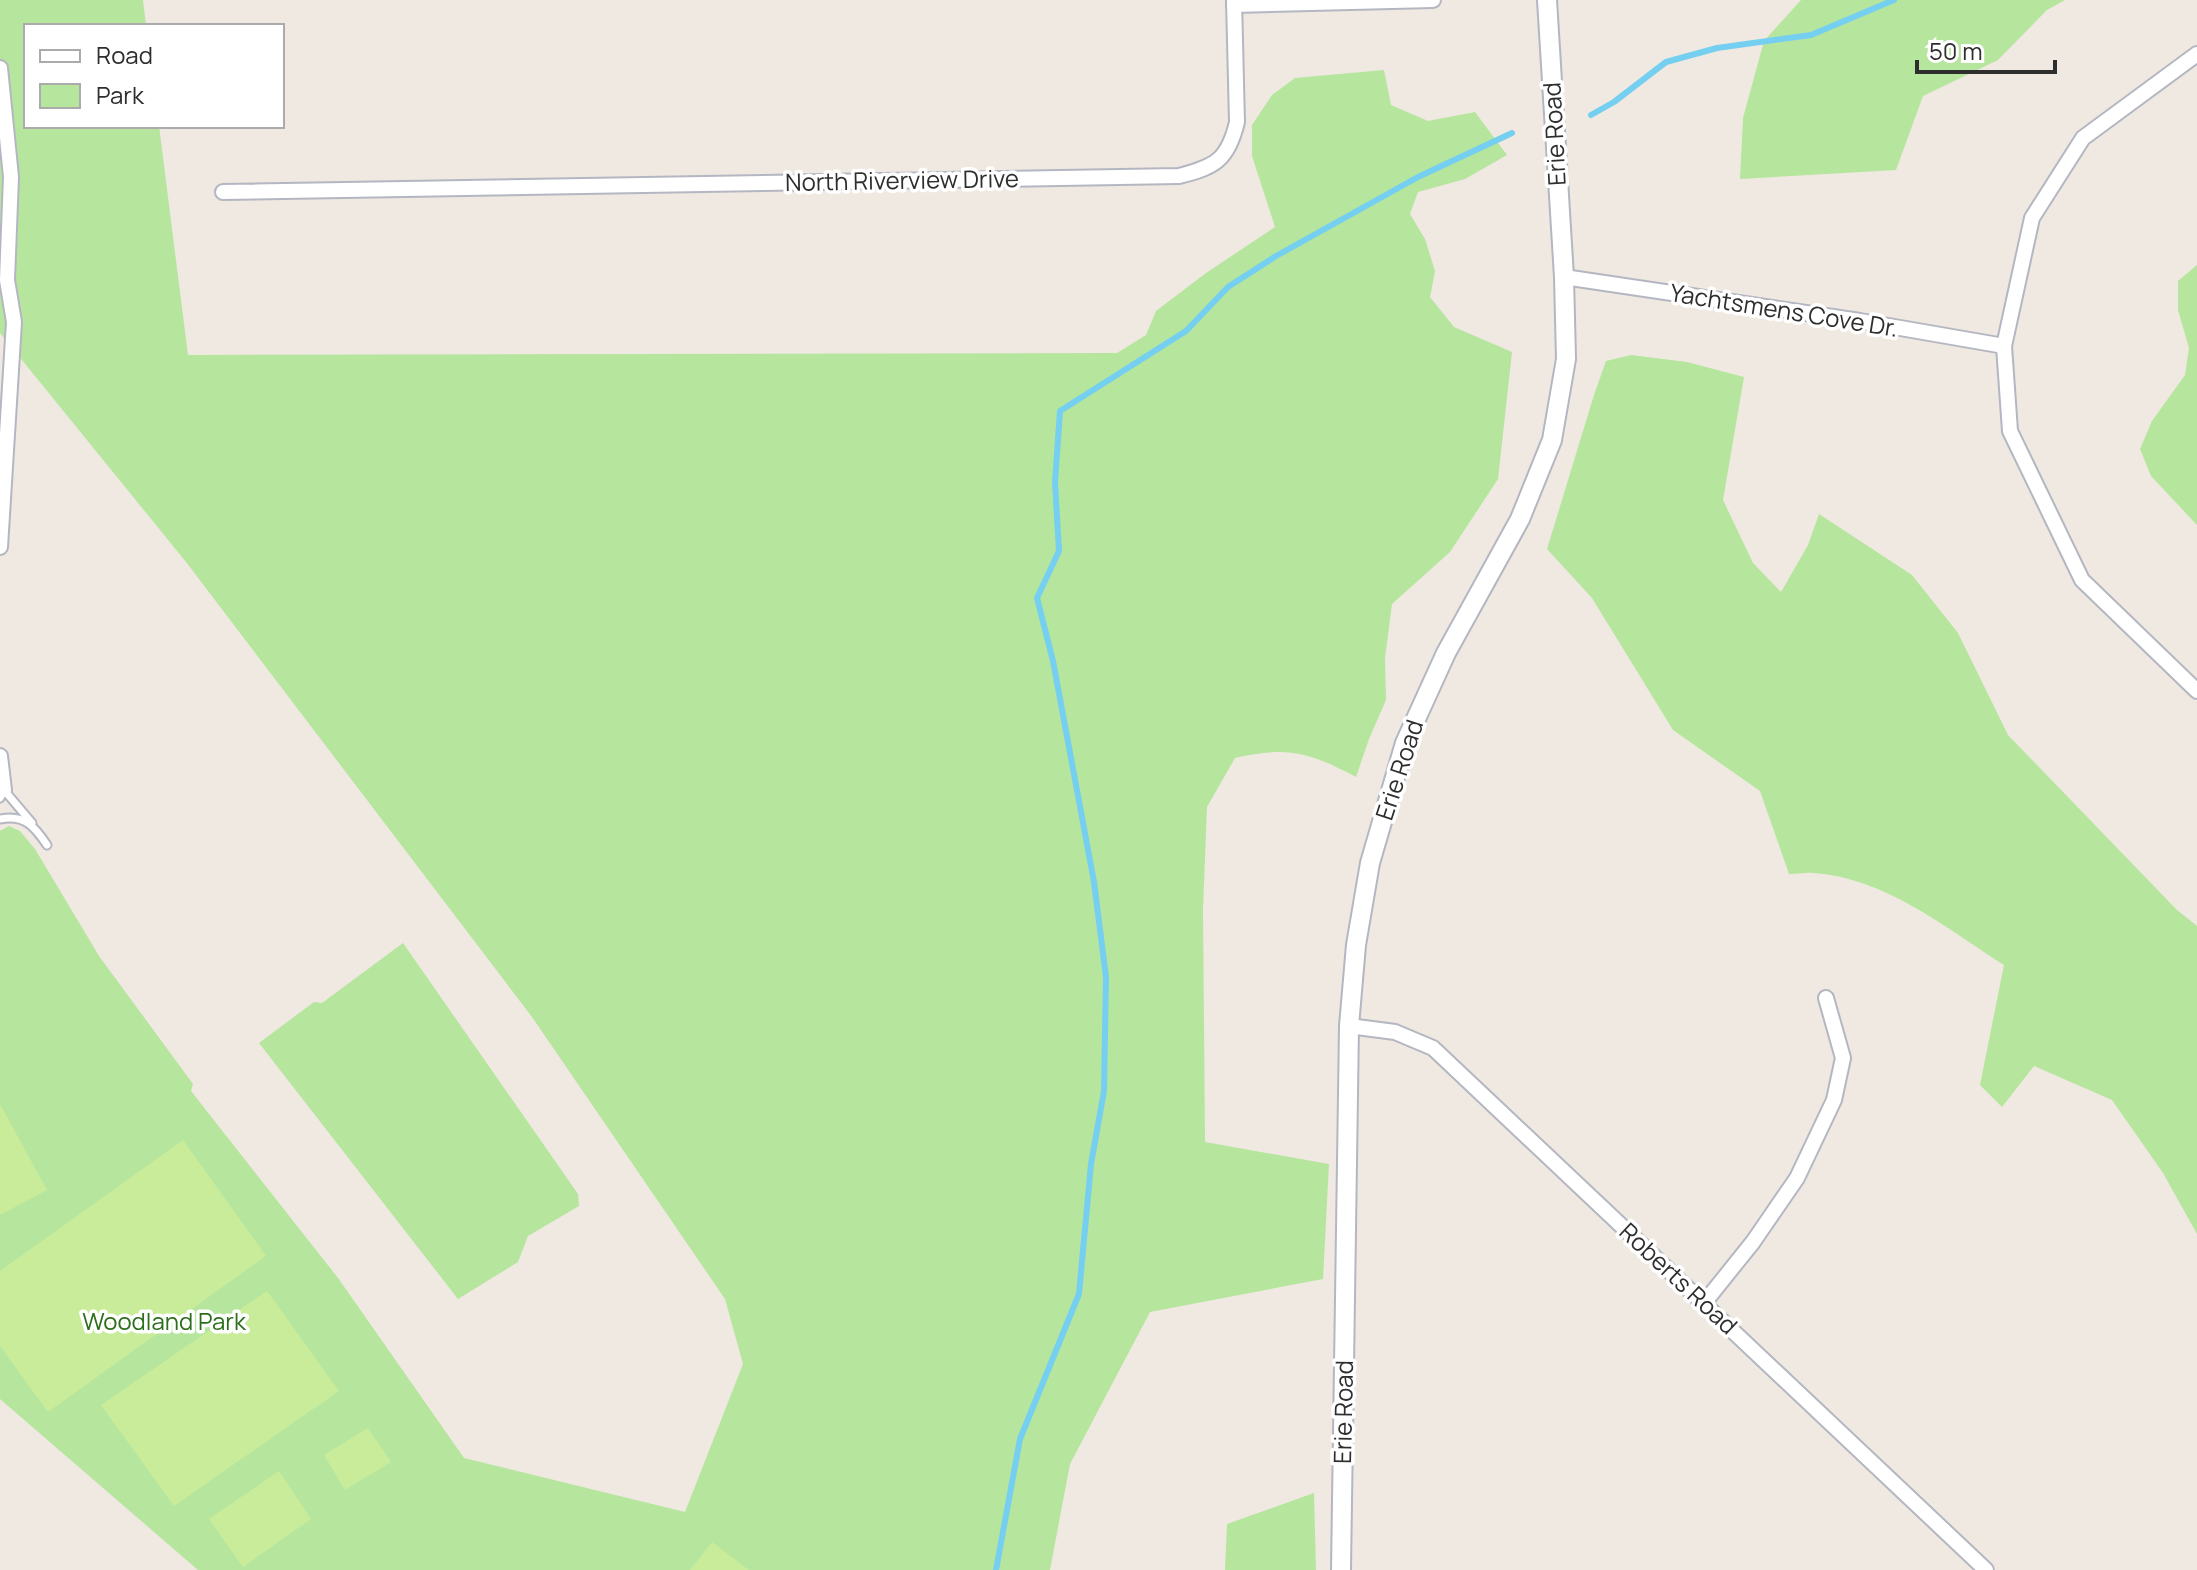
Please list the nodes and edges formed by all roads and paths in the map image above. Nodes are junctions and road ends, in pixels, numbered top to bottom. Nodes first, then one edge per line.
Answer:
1 (1433, 0) edge
2 (1547, 0) edge
3 (1234, 2) edge
4 (2197, 54) edge
5 (0, 68) edge
6 (223, 192) dead end
7 (1564, 277) junction
8 (2004, 346) junction
9 (0, 547) edge
10 (2197, 691) edge
11 (0, 756) edge
12 (2, 794) edge
13 (0, 819) edge
14 (33, 824) junction
15 (47, 845) dead end
16 (1826, 998) dead end
17 (1349, 1026) junction
18 (1704, 1303) junction
19 (1341, 1570) edge
20 (1986, 1570) edge

1 - 3 street, North Riverview Drive
2 - 7 street, Erie Road
3 - 6 street, North Riverview Drive
4 - 8 street
5 - 9 street
7 - 8 street, Yachtsmens Cove Dr.
7 - 17 street, Erie Road
8 - 10 street
11 - 12 street
12 - 14 lane
13 - 14 lane
14 - 15 lane
16 - 18 street
17 - 18 street, Roberts Road
17 - 19 street, Erie Road
18 - 20 street, Roberts Road

